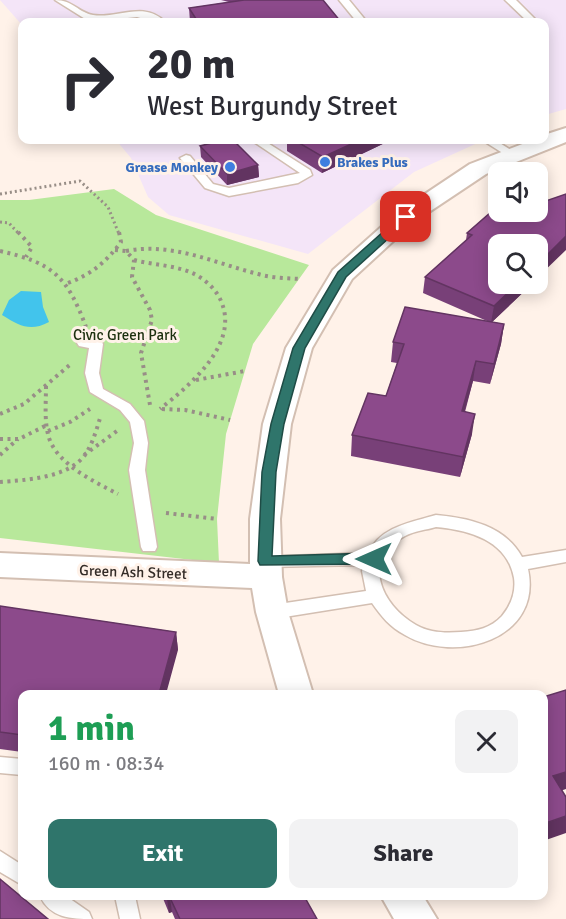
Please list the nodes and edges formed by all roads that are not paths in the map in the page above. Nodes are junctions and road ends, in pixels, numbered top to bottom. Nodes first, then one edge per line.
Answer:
1 (60, 0) edge
2 (344, 0) edge
3 (510, 0) edge
4 (87, 18) edge
5 (115, 18) edge
6 (157, 18) edge
7 (359, 18) edge
8 (529, 18) edge
9 (566, 134) edge
10 (549, 141) edge
11 (262, 144) edge
12 (495, 144) edge
13 (541, 144) edge
14 (513, 155) junction
15 (186, 158) dead end
16 (84, 343) road end
17 (149, 547) dead end
18 (566, 556) edge
19 (374, 559) junction
20 (519, 564) junction
21 (0, 565) edge
22 (265, 569) junction
23 (374, 596) junction
24 (272, 612) junction
25 (295, 690) edge
26 (0, 765) edge
27 (18, 767) edge
28 (0, 860) edge
29 (18, 873) edge
30 (56, 900) edge
31 (125, 900) edge
32 (403, 900) edge
33 (82, 919) edge
34 (130, 919) edge
35 (418, 919) edge

1 - 4 lane
2 - 7 lane
3 - 8 lane
5 - 6 lane
9 - 10 street
11 - 15 lane
12 - 14 lane
13 - 14 street
14 - 22 street
16 - 17 lane
18 - 20 lane
19 - 20 lane
19 - 22 lane
19 - 23 lane
20 - 23 lane
21 - 22 street, Green Ash Street
22 - 24 street
23 - 24 lane
24 - 25 street
26 - 27 lane
28 - 29 lane
30 - 33 lane
31 - 34 lane
32 - 35 street

